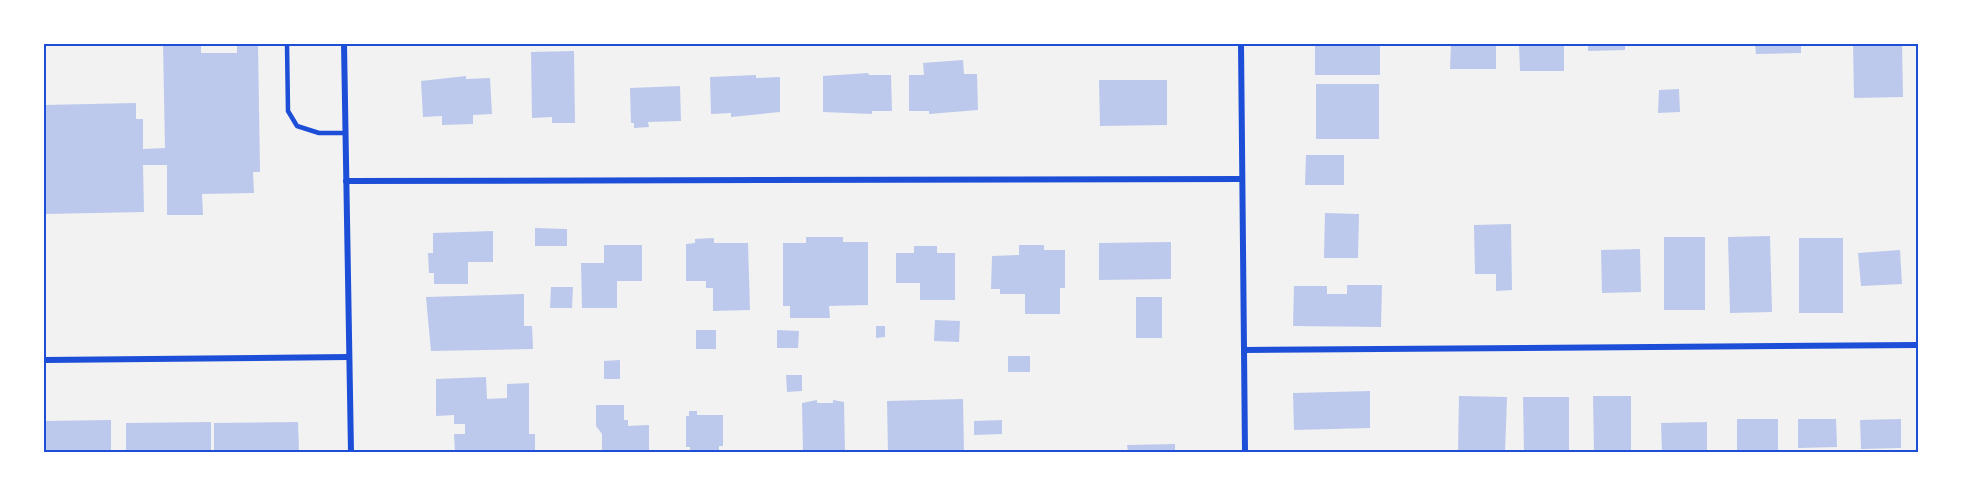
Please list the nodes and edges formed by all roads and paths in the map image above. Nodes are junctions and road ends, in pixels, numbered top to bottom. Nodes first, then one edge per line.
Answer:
1 (287, 44) edge
2 (344, 44) edge
3 (1241, 44) edge
4 (346, 133) junction
5 (1242, 179) junction
6 (346, 181) junction
7 (1918, 345) edge
8 (1244, 350) junction
9 (350, 357) junction
10 (44, 360) edge
11 (351, 453) edge
12 (1245, 453) edge

1 - 4 lane
2 - 4 street
3 - 5 street
4 - 6 street
5 - 6 street
5 - 8 street
6 - 9 street
7 - 8 street
8 - 12 street
9 - 10 street
9 - 11 street

